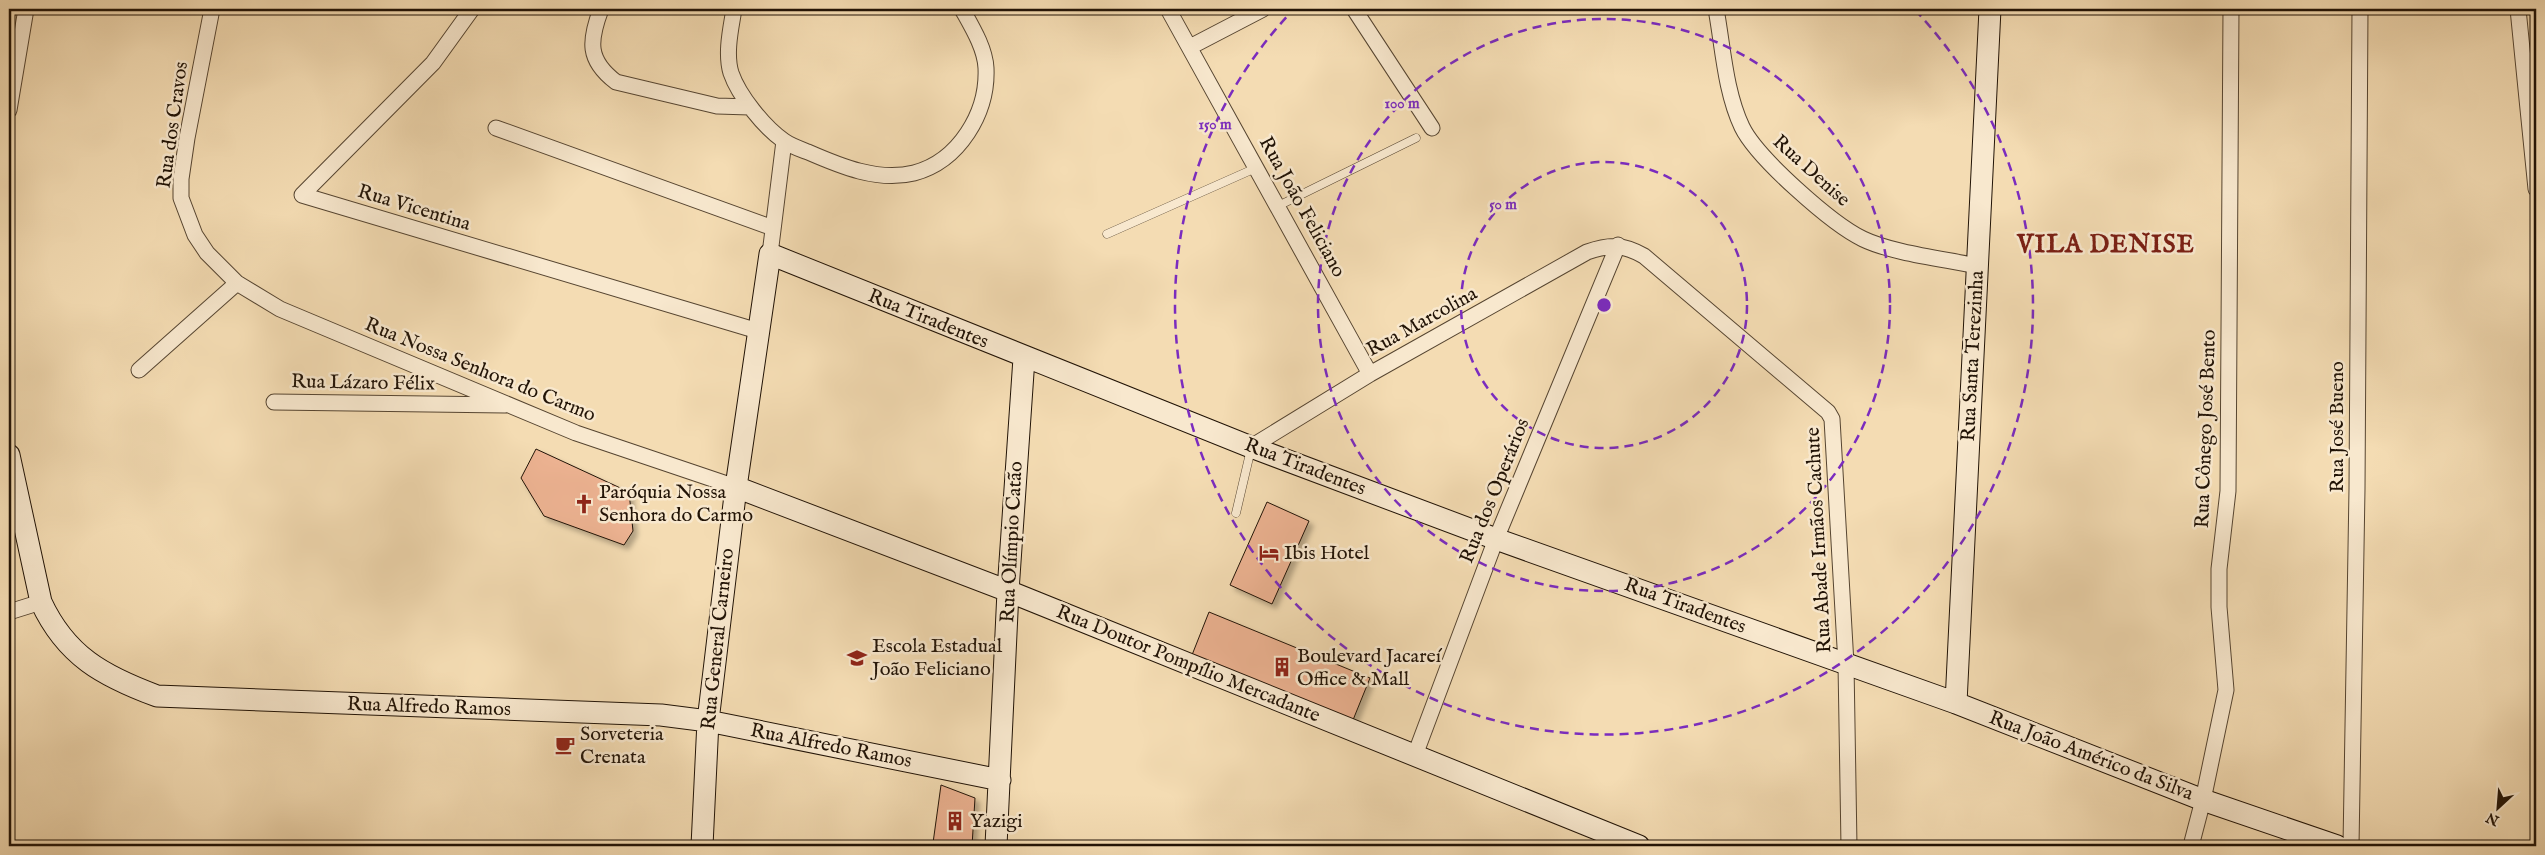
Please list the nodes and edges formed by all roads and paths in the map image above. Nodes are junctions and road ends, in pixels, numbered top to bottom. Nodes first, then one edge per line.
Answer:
1 (26, 9) edge
2 (212, 9) edge
3 (472, 9) edge
4 (601, 9) edge
5 (734, 9) edge
6 (962, 9) edge
7 (1168, 9) edge
8 (1264, 9) edge
9 (1354, 9) edge
10 (1716, 9) edge
11 (1990, 9) edge
12 (2231, 9) edge
13 (2360, 9) edge
14 (2518, 9) edge
15 (1190, 47) junction
16 (750, 107) junction
17 (9, 110) edge
18 (496, 128) dead end
19 (1432, 128) dead end
20 (1416, 138) dead end
21 (784, 141) junction
22 (1258, 167) junction
23 (2536, 189) edge
24 (1278, 206) junction
25 (773, 228) junction
26 (1107, 234) dead end
27 (1618, 245) junction
28 (770, 254) junction
29 (222, 266) joint
30 (1977, 266) junction
31 (237, 283) junction
32 (758, 331) junction
33 (1024, 358) junction
34 (139, 370) dead end
35 (1370, 374) junction
36 (274, 402) dead end
37 (512, 405) junction
38 (1251, 447) junction
39 (9, 455) edge
40 (736, 488) junction
41 (1236, 513) dead end
42 (1496, 539) junction
43 (1008, 591) junction
44 (41, 602) junction
45 (9, 612) edge
46 (1846, 664) junction
47 (1956, 703) junction
48 (708, 721) junction
49 (1415, 755) junction
50 (1000, 780) junction
51 (2203, 800) junction
52 (702, 846) edge
53 (996, 846) edge
54 (1635, 846) edge
55 (1849, 846) edge
56 (2191, 846) edge
57 (2337, 846) edge
58 (2350, 846) edge

1 - 17 street
2 - 29 street, Rua dos Cravos
3 - 32 street, Rua Vicentina
4 - 16 street
5 - 16 street
6 - 21 street
7 - 15 street, Rua João Feliciano
8 - 15 street
9 - 19 street
10 - 30 street, Rua Denise
11 - 30 main road, Rua Santa Terezinha
12 - 51 street, Rua Cônego José Bento
13 - 58 street, Rua José Bueno
14 - 23 street
15 - 22 street, Rua João Feliciano
16 - 21 street
18 - 25 street
20 - 24 lane
21 - 25 street
22 - 24 street, Rua João Feliciano
22 - 26 lane
24 - 35 street, Rua João Feliciano
25 - 28 street
27 - 35 street, Rua Marcolina
27 - 42 street, Rua dos Operários
27 - 46 street, Rua Abade Irmãos Cachute
28 - 32 main road, Rua General Carneiro
28 - 33 main road, Rua Tiradentes
29 - 31 street, Rua Nossa Senhora do Carmo
30 - 47 main road, Rua Santa Terezinha
31 - 34 street
31 - 37 street, Rua Nossa Senhora do Carmo
32 - 40 main road, Rua General Carneiro
33 - 38 main road, Rua Tiradentes
33 - 43 main road, Rua Olímpio Catão
35 - 38 street, Rua Marcolina
36 - 37 street, Rua Lázaro Félix
37 - 40 street, Rua Nossa Senhora do Carmo
38 - 41 lane
38 - 42 main road, Rua Tiradentes
39 - 44 main road, Rua Alfredo Ramos
40 - 43 main road, Rua Doutor Pompílio Mercadante
40 - 48 main road, Rua General Carneiro
42 - 46 main road, Rua Tiradentes
42 - 49 street, Rua dos Operários
43 - 49 main road, Rua Doutor Pompílio Mercadante
43 - 50 main road, Rua Olímpio Catão
44 - 45 street
44 - 48 main road, Rua Alfredo Ramos
46 - 47 main road, Rua João Américo da Silva
46 - 55 street, Rua Abade Irmãos Cachute
47 - 51 main road, Rua João Américo da Silva
48 - 50 main road, Rua Alfredo Ramos
48 - 52 main road, Rua General Carneiro
49 - 54 main road, Rua Doutor Pompílio Mercadante
50 - 53 main road, Rua Olímpio Catão
51 - 56 street, Rua Cônego José Bento
51 - 57 main road, Rua João Américo da Silva

